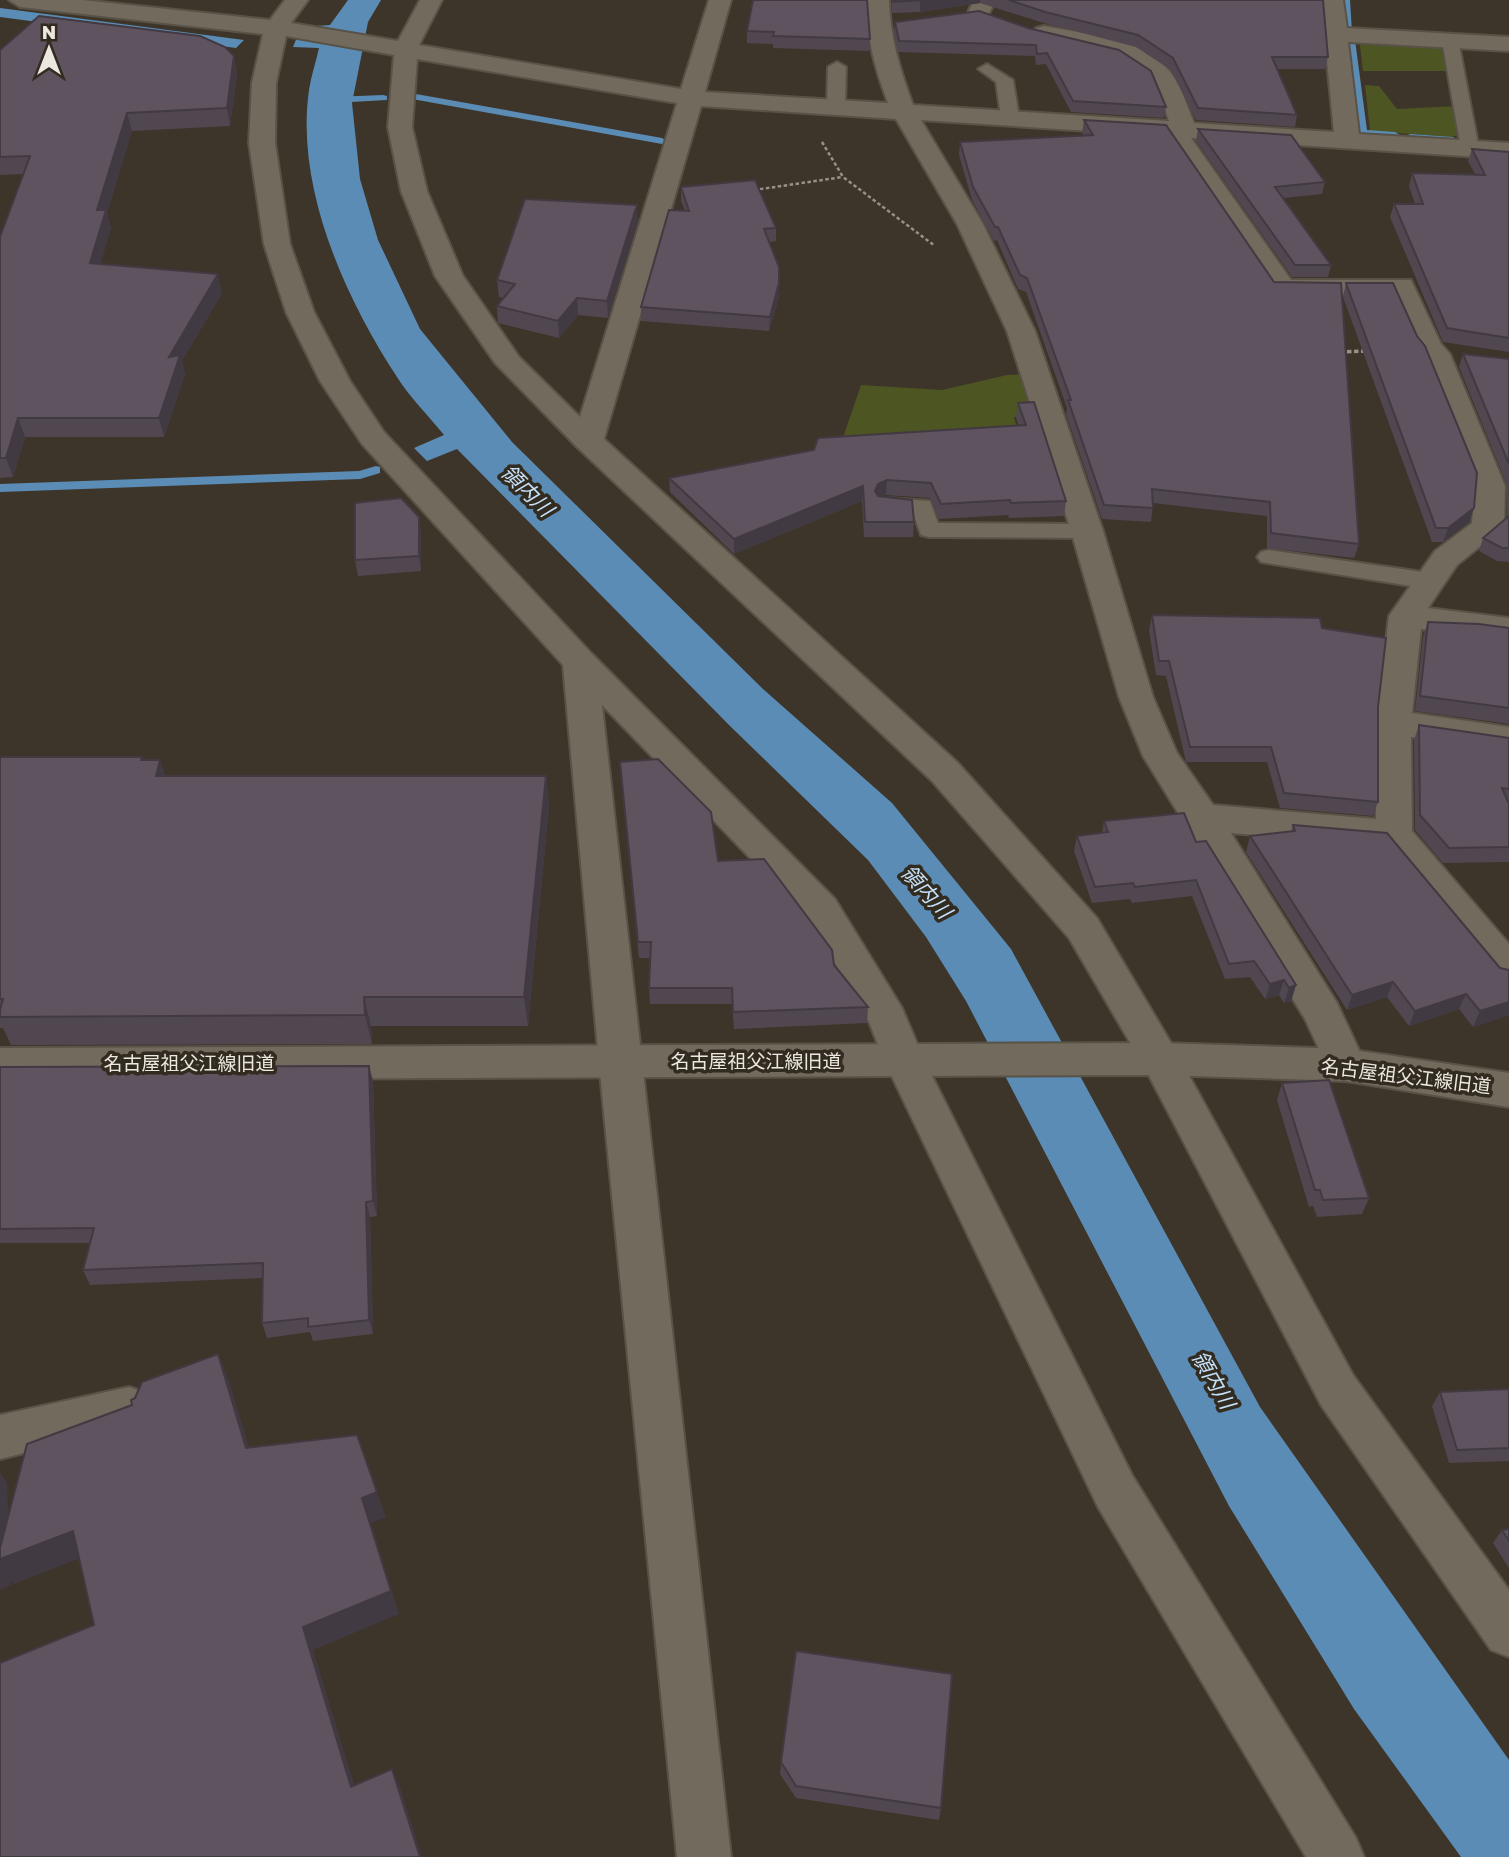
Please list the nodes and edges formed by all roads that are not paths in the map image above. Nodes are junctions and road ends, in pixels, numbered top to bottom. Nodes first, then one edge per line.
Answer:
1 (20, 0) edge
2 (297, 0) edge
3 (431, 0) edge
4 (720, 0) edge
5 (1332, 0) edge
6 (90, 4) edge
7 (982, 6) edge
8 (878, 11) edge
9 (955, 16) edge
10 (1002, 19) edge
11 (906, 22) edge
12 (1024, 27) edge
13 (280, 28) junction
14 (1335, 34) junction
15 (1450, 40) junction
16 (1509, 44) edge
17 (400, 47) junction
18 (837, 67) dead end
19 (987, 69) dead end
20 (691, 98) junction
21 (836, 106) junction
22 (903, 110) junction
23 (1010, 117) junction
24 (1178, 129) junction
25 (1347, 140) junction
26 (1471, 149) junction
27 (1509, 151) edge
28 (1433, 351) junction
29 (1473, 358) edge
30 (588, 441) junction
31 (887, 505) edge
32 (1087, 531) junction
33 (1269, 557) dead end
34 (1430, 581) junction
35 (1406, 615) junction
36 (1509, 629) edge
37 (580, 662) junction
38 (1393, 722) junction
39 (1509, 738) edge
40 (1202, 817) junction
41 (1394, 834) junction
42 (1509, 971) edge
43 (1143, 1059) junction
44 (909, 1060) junction
45 (619, 1062) junction
46 (0, 1064) edge
47 (1346, 1065) junction
48 (1509, 1090) edge
49 (130, 1408) edge
50 (0, 1437) edge
51 (1509, 1632) edge
52 (704, 1857) edge
53 (1337, 1857) edge

1 - 6 street
2 - 13 street
3 - 17 street
4 - 20 street
5 - 14 street
6 - 13 street
7 - 9 street
7 - 10 street
8 - 11 street
8 - 22 street
12 - 24 street
13 - 17 street
13 - 37 street
14 - 15 street
14 - 25 street
15 - 16 street
15 - 26 lane
17 - 20 street
17 - 30 street
18 - 21 lane
19 - 23 lane
20 - 21 street
20 - 30 street
21 - 22 street
22 - 23 street
22 - 32 street
23 - 24 street
24 - 25 street
24 - 28 street
25 - 26 street
26 - 27 street
28 - 29 street
28 - 34 street
30 - 43 street
31 - 32 lane
32 - 40 street
33 - 34 lane
34 - 35 street
35 - 36 street
35 - 38 street
37 - 44 street
37 - 45 street
38 - 39 street
38 - 41 street
40 - 41 street
40 - 47 street
41 - 42 street
43 - 44 street, 名古屋祖父江線旧道
43 - 47 street, 名古屋祖父江線旧道
43 - 51 street
44 - 45 street, 名古屋祖父江線旧道
44 - 53 street
45 - 46 street, 名古屋祖父江線旧道
45 - 52 street
47 - 48 street, 名古屋祖父江線旧道
49 - 50 street

